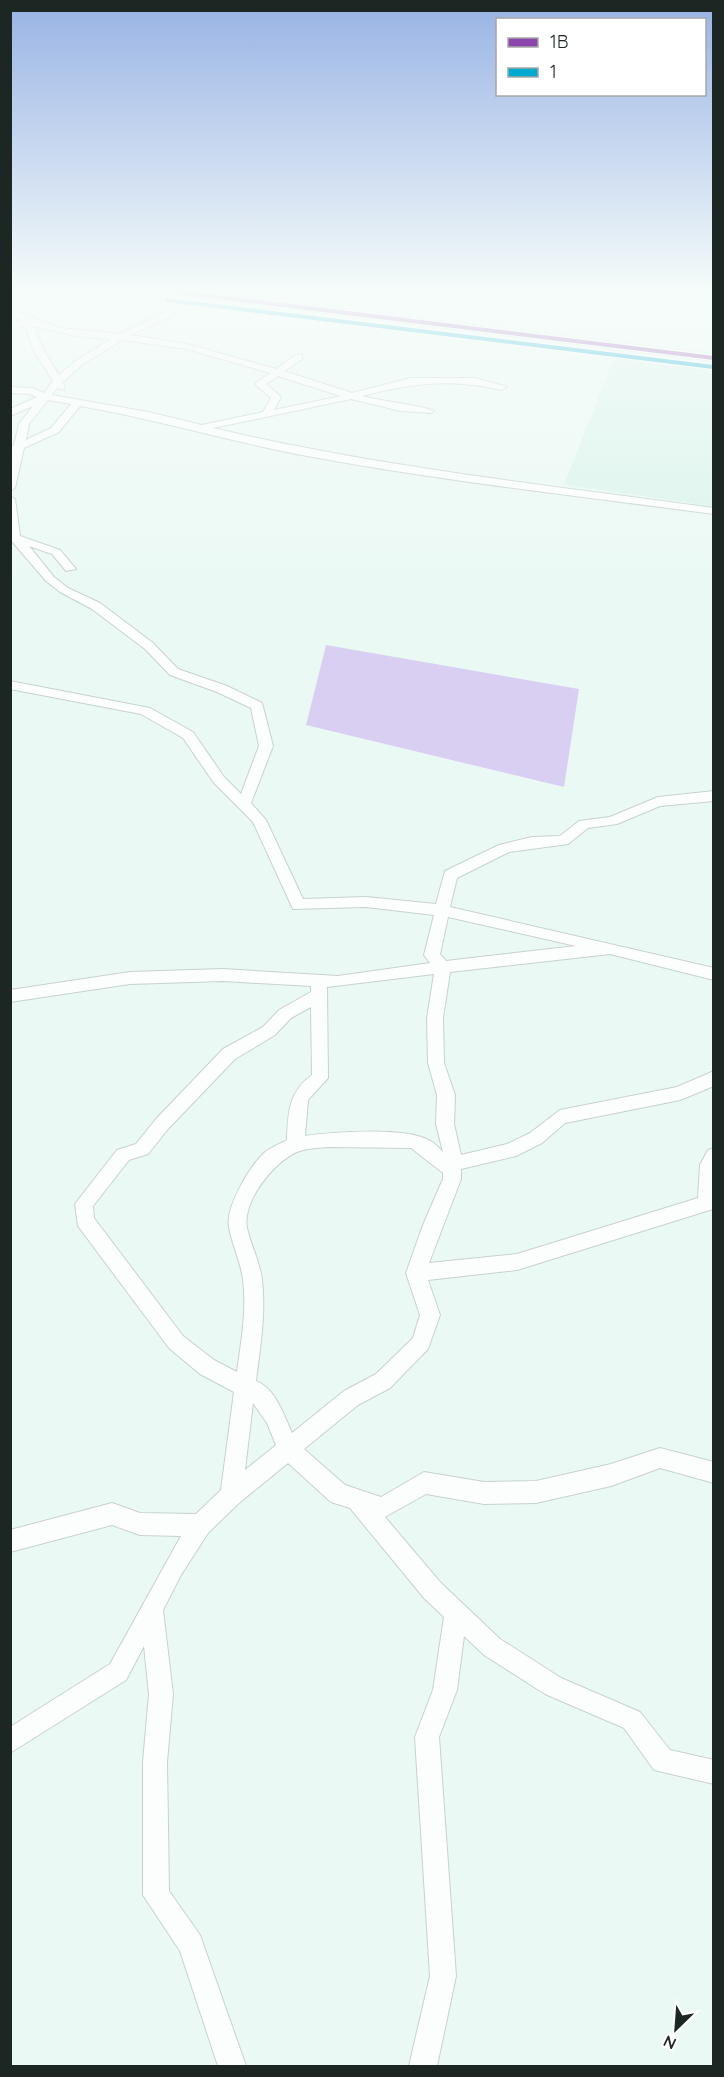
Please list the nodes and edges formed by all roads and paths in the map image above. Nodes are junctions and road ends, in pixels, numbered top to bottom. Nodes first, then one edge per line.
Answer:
1 (24, 388) edge
2 (52, 388) edge
3 (64, 388) edge
4 (265, 388) edge
5 (327, 388) edge
6 (380, 388) edge
7 (10, 390) edge
8 (32, 391) junction
9 (349, 395) junction
10 (45, 397) junction
11 (75, 402) junction
12 (429, 411) dead end
13 (268, 412) junction
14 (10, 413) edge
15 (203, 427) junction
16 (14, 450) edge
17 (10, 488) edge
18 (10, 499) edge
19 (714, 511) edge
20 (13, 536) edge
21 (70, 569) dead end
22 (10, 685) edge
23 (714, 796) edge
24 (244, 803) junction
25 (441, 910) junction
26 (610, 948) junction
27 (443, 968) junction
28 (714, 974) edge
29 (319, 988) junction
30 (10, 996) edge
31 (714, 1078) edge
32 (296, 1144) junction
33 (714, 1155) edge
34 (452, 1167) junction
35 (416, 1273) junction
36 (243, 1386) junction
37 (288, 1449) junction
38 (714, 1473) edge
39 (231, 1495) junction
40 (357, 1500) junction
41 (200, 1525) junction
42 (10, 1540) edge
43 (152, 1609) junction
44 (456, 1613) junction
45 (10, 1741) edge
46 (714, 1772) edge
47 (232, 2067) edge
48 (423, 2067) edge

1 - 8 street
2 - 10 street
3 - 11 street
4 - 13 street
5 - 9 street
6 - 9 street
7 - 8 street
8 - 10 street
9 - 12 street
9 - 13 street
10 - 11 street
10 - 14 street
10 - 16 street
11 - 15 street
11 - 16 street
13 - 15 street
15 - 19 street
16 - 17 street
18 - 20 street
20 - 21 street
20 - 24 street
22 - 24 street
23 - 25 street
24 - 25 street
25 - 26 street
25 - 27 street
26 - 27 street
26 - 28 street
27 - 29 street
27 - 34 street
29 - 30 street
29 - 32 street
29 - 36 street
31 - 34 street
32 - 34 street
32 - 36 street
33 - 35 street
34 - 35 street
35 - 37 street
36 - 37 street
36 - 39 street
37 - 39 street
37 - 40 street
38 - 40 street
39 - 41 street
40 - 44 street
41 - 42 street
41 - 43 street
43 - 45 street
43 - 47 street
44 - 46 street
44 - 48 street

